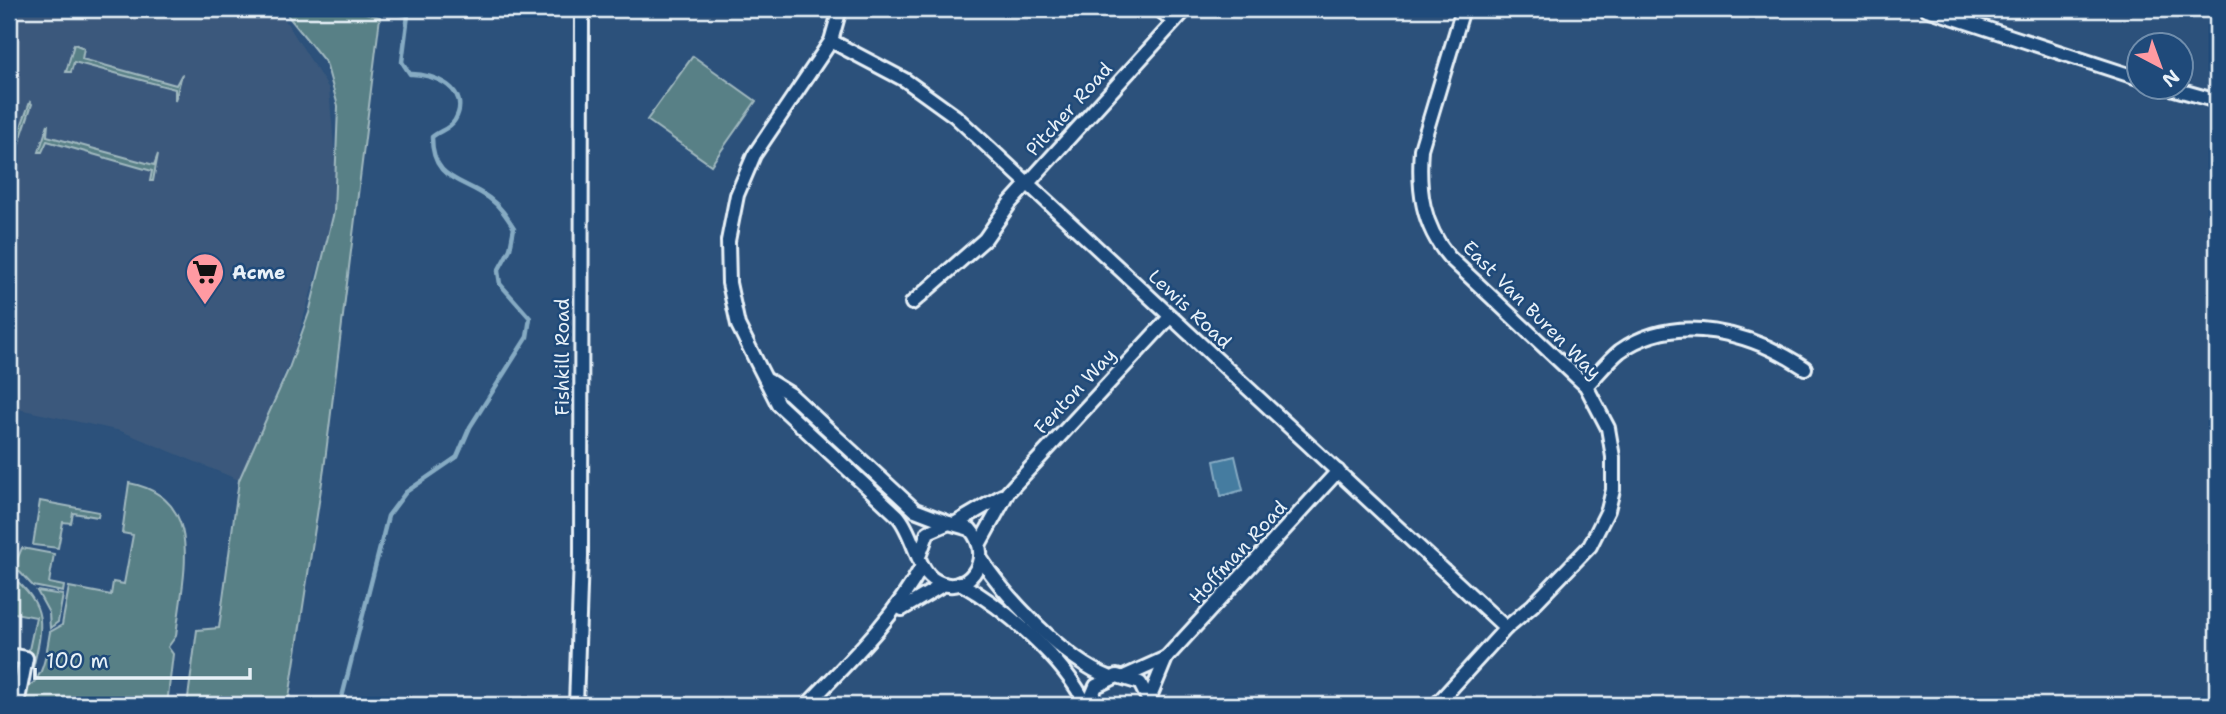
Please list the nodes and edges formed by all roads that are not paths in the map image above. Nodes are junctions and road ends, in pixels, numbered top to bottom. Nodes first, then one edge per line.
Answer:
1 (582, 9) edge
2 (840, 9) edge
3 (1159, 9) edge
4 (1186, 9) edge
5 (1463, 9) edge
6 (1927, 9) edge
7 (1174, 22) junction
8 (831, 41) junction
9 (2124, 73) edge
10 (2194, 94) edge
11 (2217, 101) edge
12 (1029, 183) junction
13 (912, 303) dead end
14 (1170, 317) junction
15 (1805, 368) dead end
16 (768, 381) junction
17 (1586, 386) junction
18 (1338, 471) junction
19 (1008, 492) junction
20 (953, 523) junction
21 (980, 543) junction
22 (981, 559) junction
23 (921, 560) junction
24 (960, 583) junction
25 (944, 584) junction
26 (888, 620) junction
27 (1506, 628) junction
28 (9, 655) edge
29 (1166, 658) junction
30 (1126, 676) junction
31 (1109, 677) junction
32 (1150, 701) edge
33 (13, 705) edge
34 (576, 705) edge
35 (807, 705) edge
36 (1087, 705) edge
37 (1436, 705) edge

1 - 34 street, Fishkill Road
2 - 8 street
3 - 7 street
4 - 7 street, Pitcher Road
5 - 17 street, East Van Buren Way
6 - 9 street
7 - 12 street, Pitcher Road
8 - 12 street, Lewis Road
8 - 16 street
10 - 11 street
12 - 13 street, Pitcher Road
12 - 14 street, Lewis Road
14 - 18 street, Lewis Road
14 - 19 street, Fenton Way
15 - 17 street
16 - 20 street
16 - 23 street
17 - 27 street, East Van Buren Way
18 - 27 street, Lewis Road
18 - 29 street, Hoffman Road
19 - 20 street, Fenton Way
19 - 21 street, Fenton Way
20 - 21 street
20 - 23 street
21 - 22 street
22 - 24 street
22 - 31 street
23 - 25 street
23 - 26 street
24 - 25 street
24 - 36 street
25 - 26 street
26 - 35 street
27 - 37 street, East Van Buren Way
28 - 33 street
29 - 30 street, Hoffman Road
29 - 32 street, Hoffman Road
30 - 31 street
30 - 32 street
31 - 36 street

